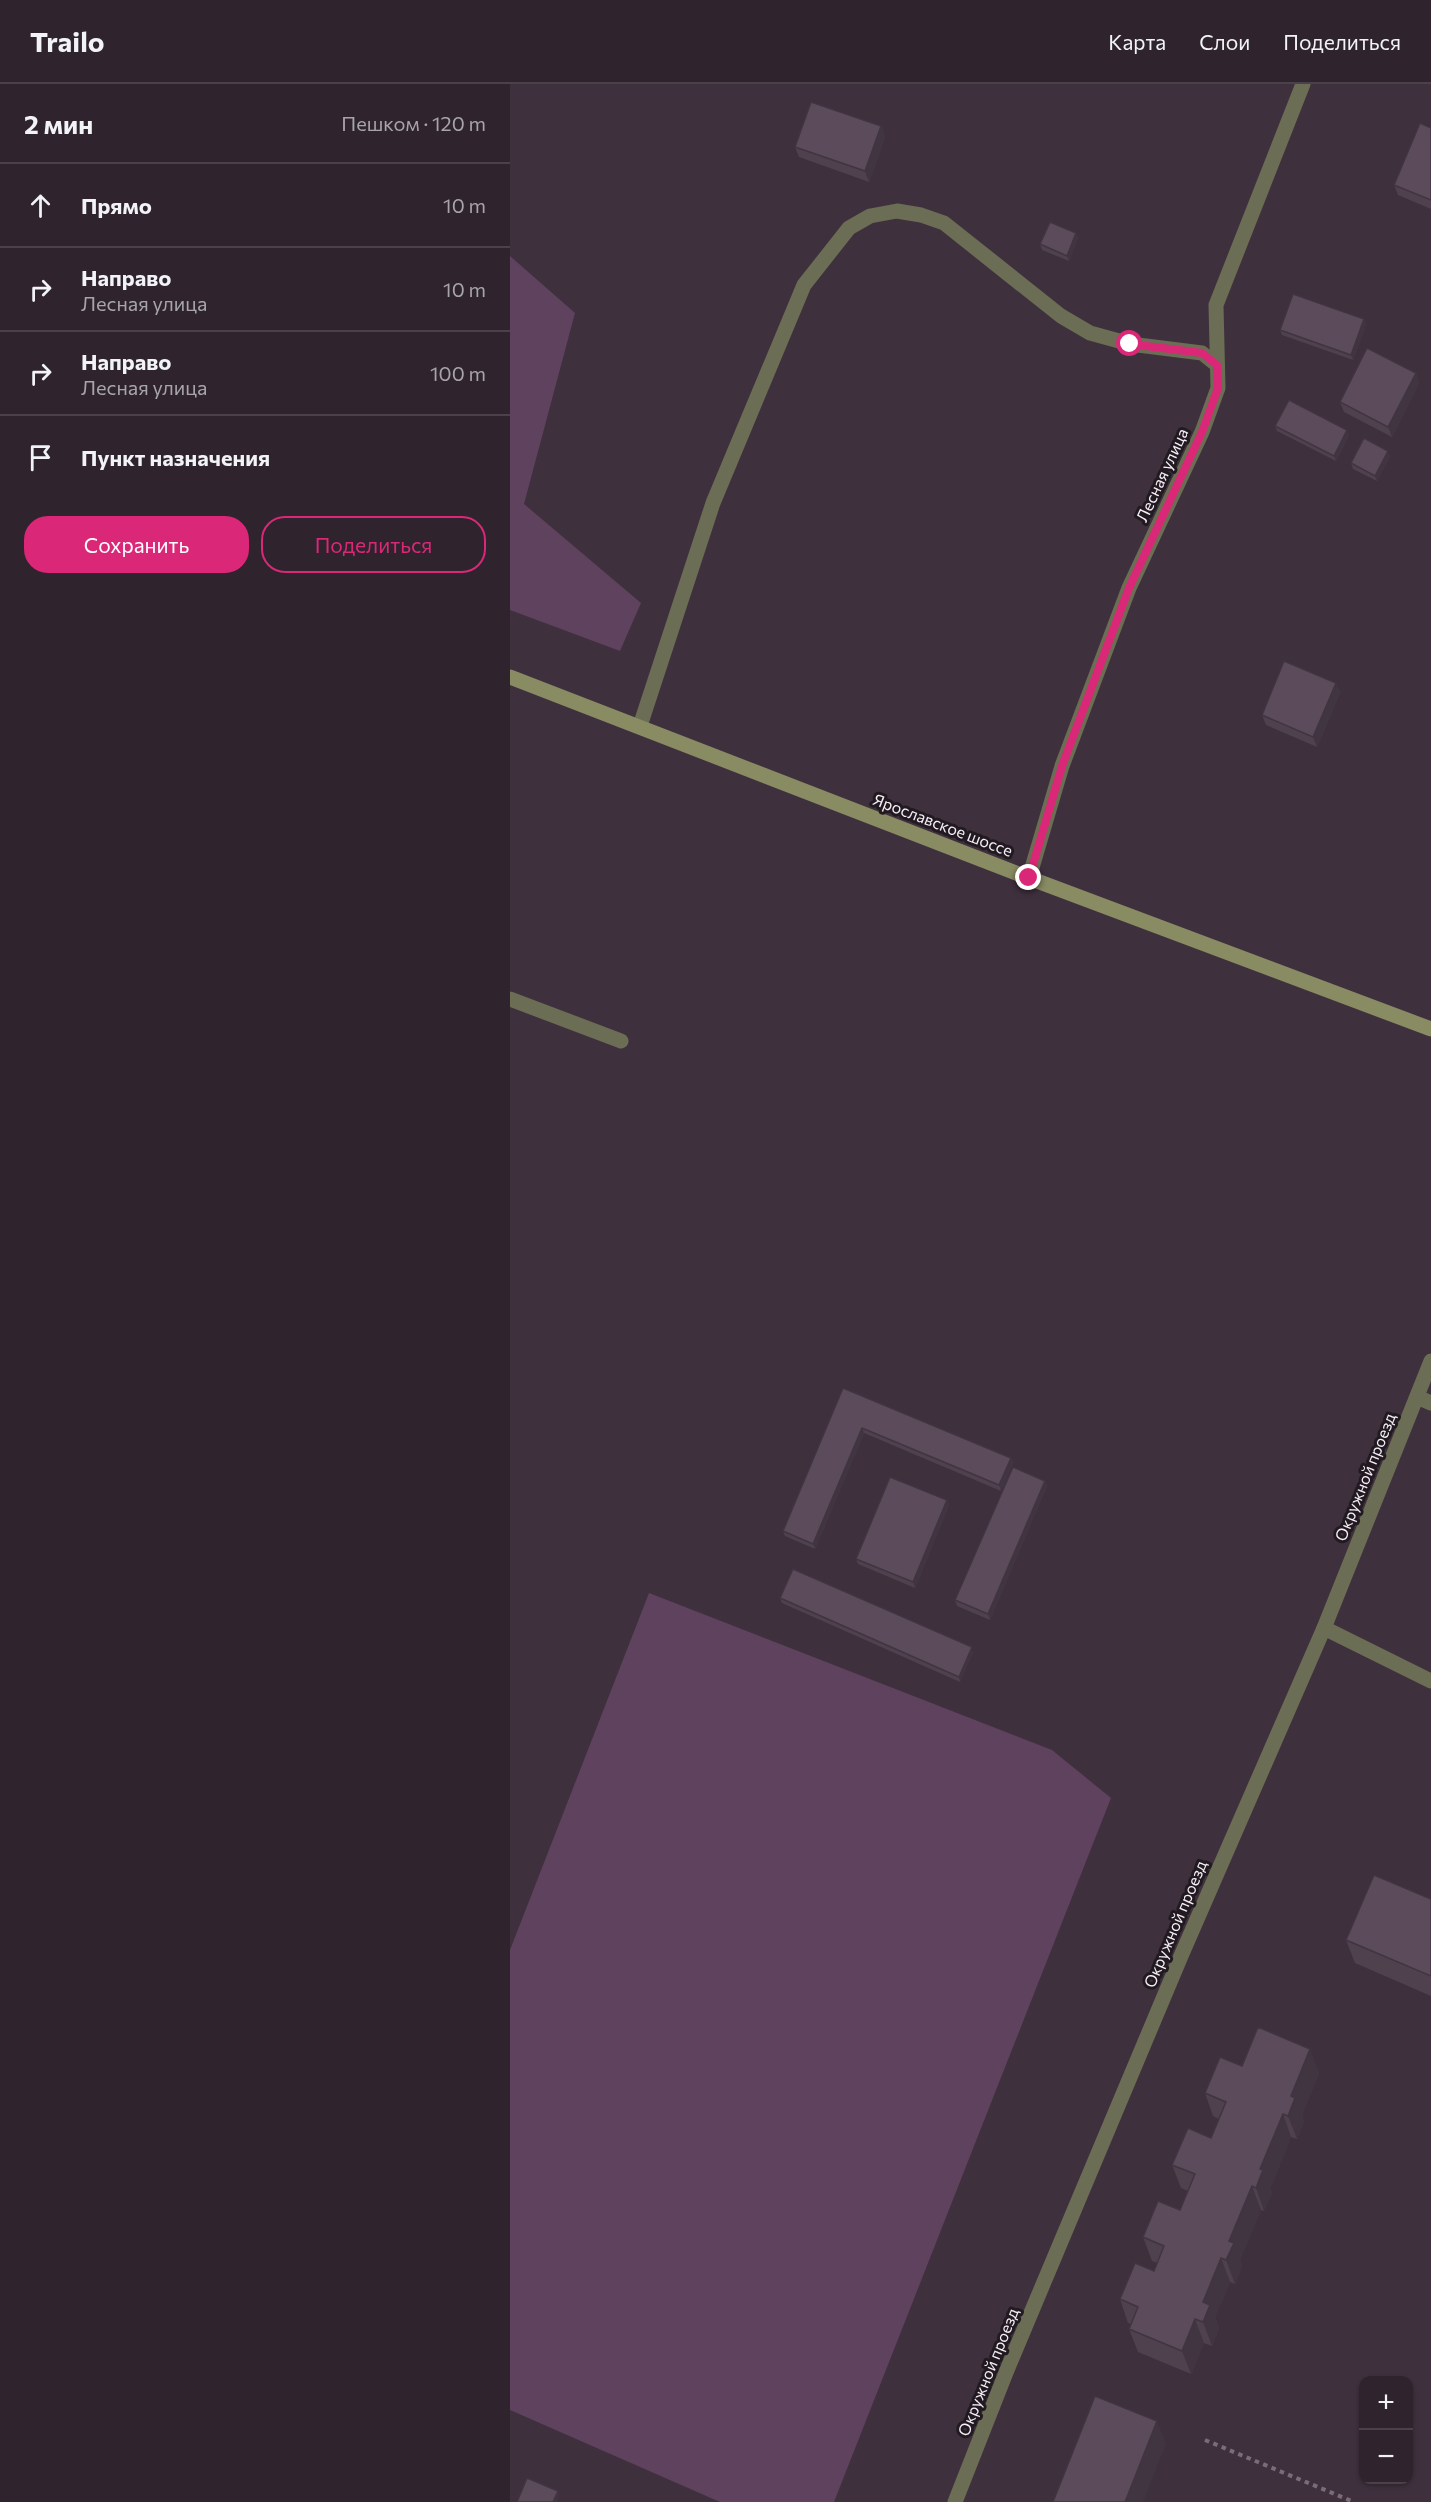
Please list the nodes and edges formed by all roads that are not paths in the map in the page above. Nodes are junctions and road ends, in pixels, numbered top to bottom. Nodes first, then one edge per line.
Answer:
1 (1303, 84) edge
2 (1217, 365) junction
3 (510, 677) edge
4 (640, 726) junction
5 (1029, 878) junction
6 (510, 999) edge
7 (1431, 1029) edge
8 (621, 1041) dead end
9 (1431, 1361) edge
10 (1424, 1400) edge
11 (1324, 1628) junction
12 (1431, 1681) edge
13 (955, 2502) edge

1 - 2 street, Лесная улица
2 - 4 street
2 - 5 street, Лесная улица
3 - 4 main road, Ярославское шоссе
4 - 5 main road, Ярославское шоссе
5 - 7 main road, Ярославское шоссе
6 - 8 street
9 - 10 street, Окружной проезд
10 - 11 street, Окружной проезд
11 - 12 street
11 - 13 street, Окружной проезд

